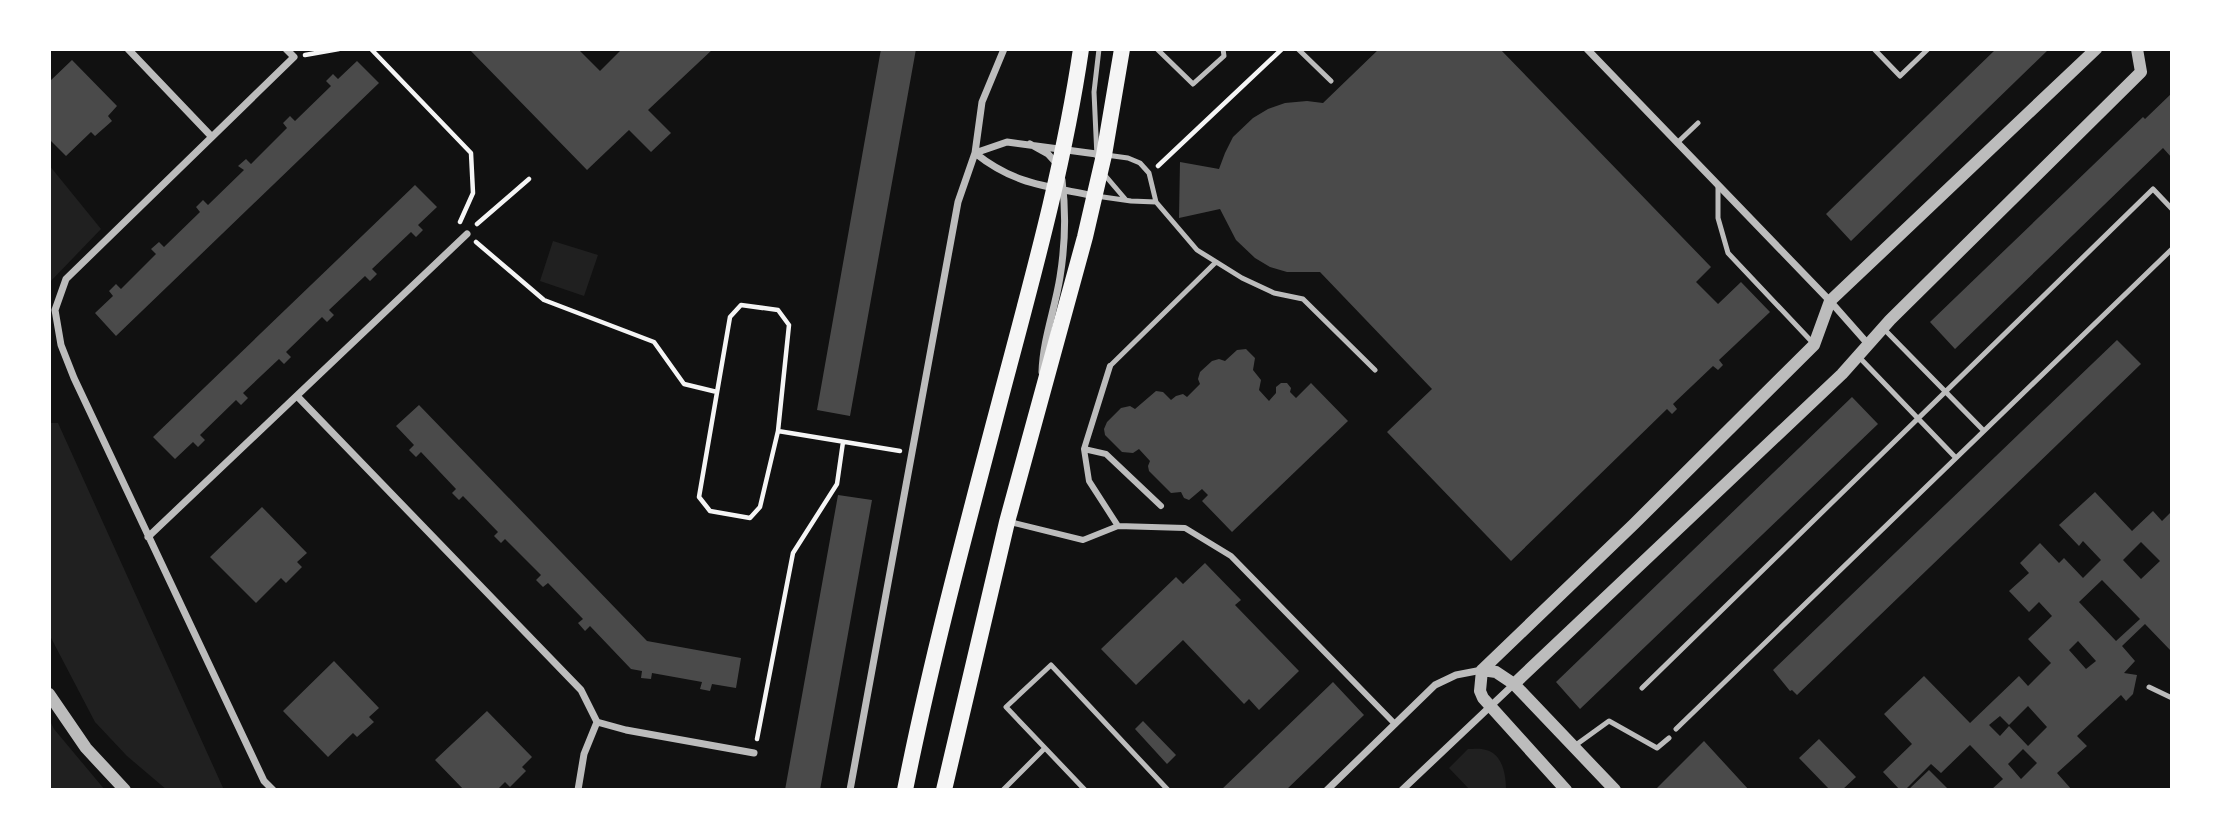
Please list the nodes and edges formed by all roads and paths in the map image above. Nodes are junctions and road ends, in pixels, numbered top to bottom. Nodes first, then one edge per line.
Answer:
1 (128, 49) edge
2 (286, 49) edge
3 (339, 49) edge
4 (371, 49) edge
5 (1004, 49) edge
6 (1081, 49) edge
7 (1099, 49) edge
8 (1122, 49) edge
9 (1157, 49) edge
10 (1223, 49) edge
11 (1282, 49) edge
12 (1298, 49) edge
13 (1587, 49) edge
14 (1874, 49) edge
15 (1928, 49) edge
16 (2096, 49) edge
17 (2137, 49) edge
18 (294, 57) junction
19 (1331, 81) dead end
20 (1698, 123) dead end
21 (211, 136) junction
22 (1677, 142) junction
23 (1030, 144) junction
24 (1064, 149) junction
25 (975, 153) junction
26 (1100, 160) junction
27 (1060, 168) junction
28 (1149, 173) junction
29 (529, 178) dead end
30 (1718, 185) junction
31 (1059, 188) junction
32 (1095, 196) junction
33 (1126, 200) junction
34 (1156, 202) junction
35 (2172, 209) edge
36 (467, 234) junction
37 (2172, 249) edge
38 (1216, 262) junction
39 (1830, 301) junction
40 (1882, 327) junction
41 (1868, 344) junction
42 (1814, 345) junction
43 (1858, 356) junction
44 (1110, 366) joint
45 (1375, 370) dead end
46 (717, 392) junction
47 (1946, 392) junction
48 (297, 396) junction
49 (1041, 397) junction
50 (1919, 419) junction
51 (778, 431) junction
52 (1984, 431) junction
53 (843, 442) junction
54 (1084, 449) junction
55 (912, 453) junction
56 (1956, 458) junction
57 (1161, 506) dead end
58 (1007, 522) junction
59 (1118, 526) junction
60 (148, 537) junction
61 (1482, 670) junction
62 (1514, 684) junction
63 (2149, 687) dead end
64 (1642, 688) dead end
65 (49, 694) edge
66 (2172, 698) edge
67 (1489, 707) junction
68 (597, 722) junction
69 (1395, 724) junction
70 (1676, 729) dead end
71 (1669, 738) dead end
72 (1573, 747) junction
73 (1045, 748) junction
74 (754, 753) joint
75 (125, 790) edge
76 (273, 790) edge
77 (578, 790) edge
78 (850, 790) edge
79 (905, 790) edge
80 (944, 790) edge
81 (1003, 790) edge
82 (1085, 790) edge
83 (1168, 790) edge
84 (1327, 790) edge
85 (1402, 790) edge
86 (1566, 790) edge
87 (1615, 790) edge

1 - 21 street
2 - 18 street
3 - 18 path
4 - 36 path
5 - 25 street
6 - 24 main road
7 - 26 lane
8 - 26 main road
9 - 10 lane
11 - 28 path
12 - 19 lane
13 - 22 street
14 - 15 lane
16 - 39 street
17 - 40 street
18 - 21 street
20 - 22 lane
21 - 60 street
22 - 30 street
23 - 24 street
23 - 25 street
23 - 27 street
24 - 26 street
24 - 27 main road
25 - 31 street
25 - 55 street
26 - 28 lane
26 - 32 main road
26 - 33 lane
27 - 31 main road
28 - 34 lane
29 - 36 path
30 - 39 street
30 - 42 lane
31 - 32 street
31 - 49 street
31 - 79 main road
32 - 33 lane
32 - 49 main road
33 - 34 lane
34 - 38 lane
35 - 47 lane
36 - 46 path
36 - 48 street
37 - 52 lane
38 - 44 lane
38 - 45 lane
39 - 41 street
39 - 42 street
40 - 41 street
40 - 47 lane
41 - 43 street
42 - 61 street
43 - 50 lane
43 - 62 street
44 - 54 street
46 - 51 path
46 - 51 path
47 - 50 lane
47 - 52 lane
48 - 60 street
48 - 68 street
49 - 58 main road
50 - 56 lane
50 - 64 lane
51 - 53 path
52 - 56 lane
53 - 55 path
53 - 74 path
54 - 57 street
54 - 59 street
55 - 78 street
56 - 70 lane
58 - 59 street
58 - 80 main road
59 - 69 street
60 - 76 street
61 - 62 street
61 - 67 street
61 - 69 street
62 - 67 street
62 - 72 street
63 - 66 lane
65 - 75 street
67 - 85 street
67 - 86 street
68 - 74 street
68 - 77 street
69 - 84 street
71 - 72 lane
72 - 87 street
73 - 81 lane
73 - 82 lane
73 - 83 lane

